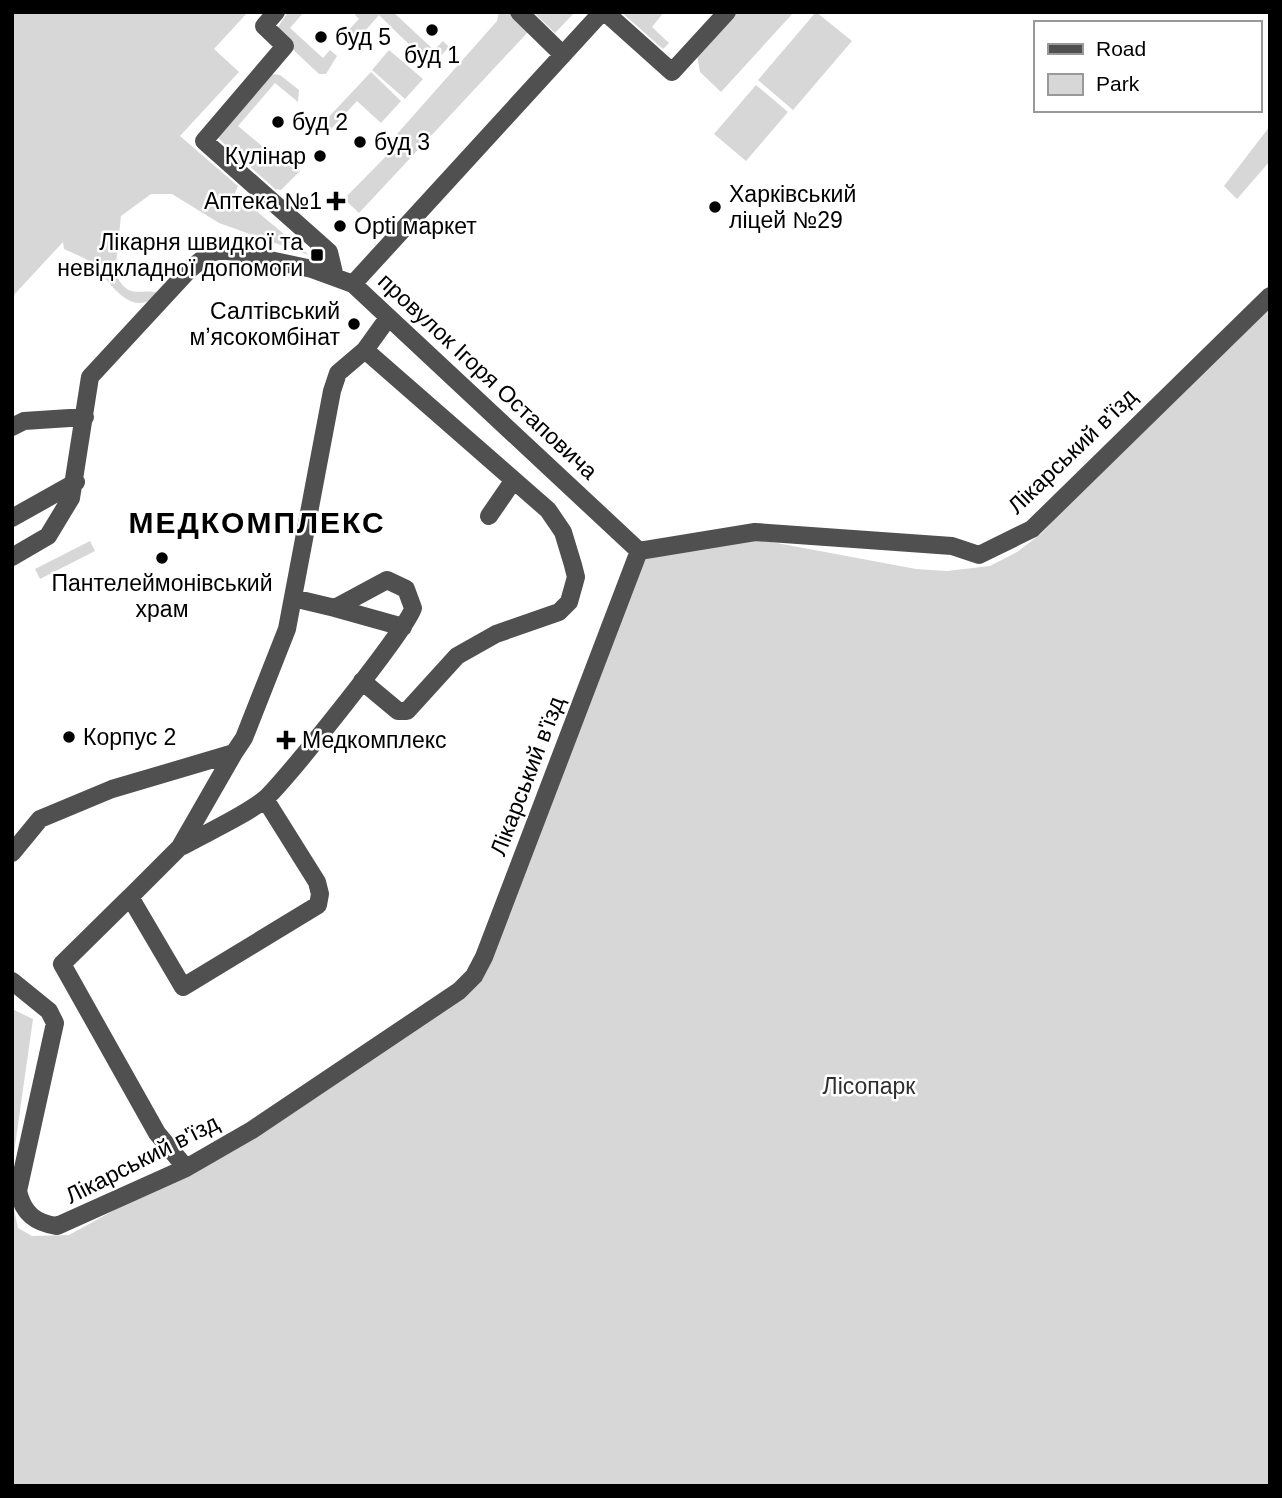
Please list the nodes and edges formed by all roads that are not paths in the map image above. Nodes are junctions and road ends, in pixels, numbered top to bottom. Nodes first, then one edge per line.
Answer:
1 (276, 12) edge
2 (519, 12) edge
3 (604, 12) edge
4 (727, 12) edge
5 (564, 55) junction
6 (335, 277) junction
7 (353, 284) junction
8 (1270, 296) edge
9 (388, 318) junction
10 (365, 350) junction
11 (85, 417) junction
12 (12, 427) edge
13 (513, 481) junction
14 (76, 482) junction
15 (489, 516) dead end
16 (12, 518) edge
17 (639, 551) junction
18 (12, 557) edge
19 (293, 598) junction
20 (335, 608) junction
21 (403, 627) junction
22 (362, 681) junction
23 (234, 753) junction
24 (265, 799) junction
25 (14, 848) edge
26 (180, 848) junction
27 (130, 897) junction
28 (12, 981) edge
29 (186, 1168) junction

1 - 6 street
2 - 5 street
3 - 4 street
3 - 5 street
5 - 7 street
6 - 7 street, провулок Ігоря Остаповича
6 - 11 street, провулок Ігоря Остаповича
7 - 9 street, провулок Ігоря Остаповича
8 - 17 street, Лікарський в'їзд
9 - 10 street
9 - 17 street, провулок Ігоря Остаповича
10 - 13 street
10 - 19 street
11 - 12 street
11 - 14 street
13 - 15 street
13 - 22 street
14 - 16 street
14 - 18 street
17 - 29 street, Лікарський в'їзд
19 - 20 street
19 - 23 street
20 - 21 street
20 - 21 street
21 - 22 street
22 - 24 street
23 - 25 street
23 - 26 street
24 - 26 street
24 - 27 street
26 - 27 street
27 - 29 street
28 - 29 street, Лікарський в'їзд

